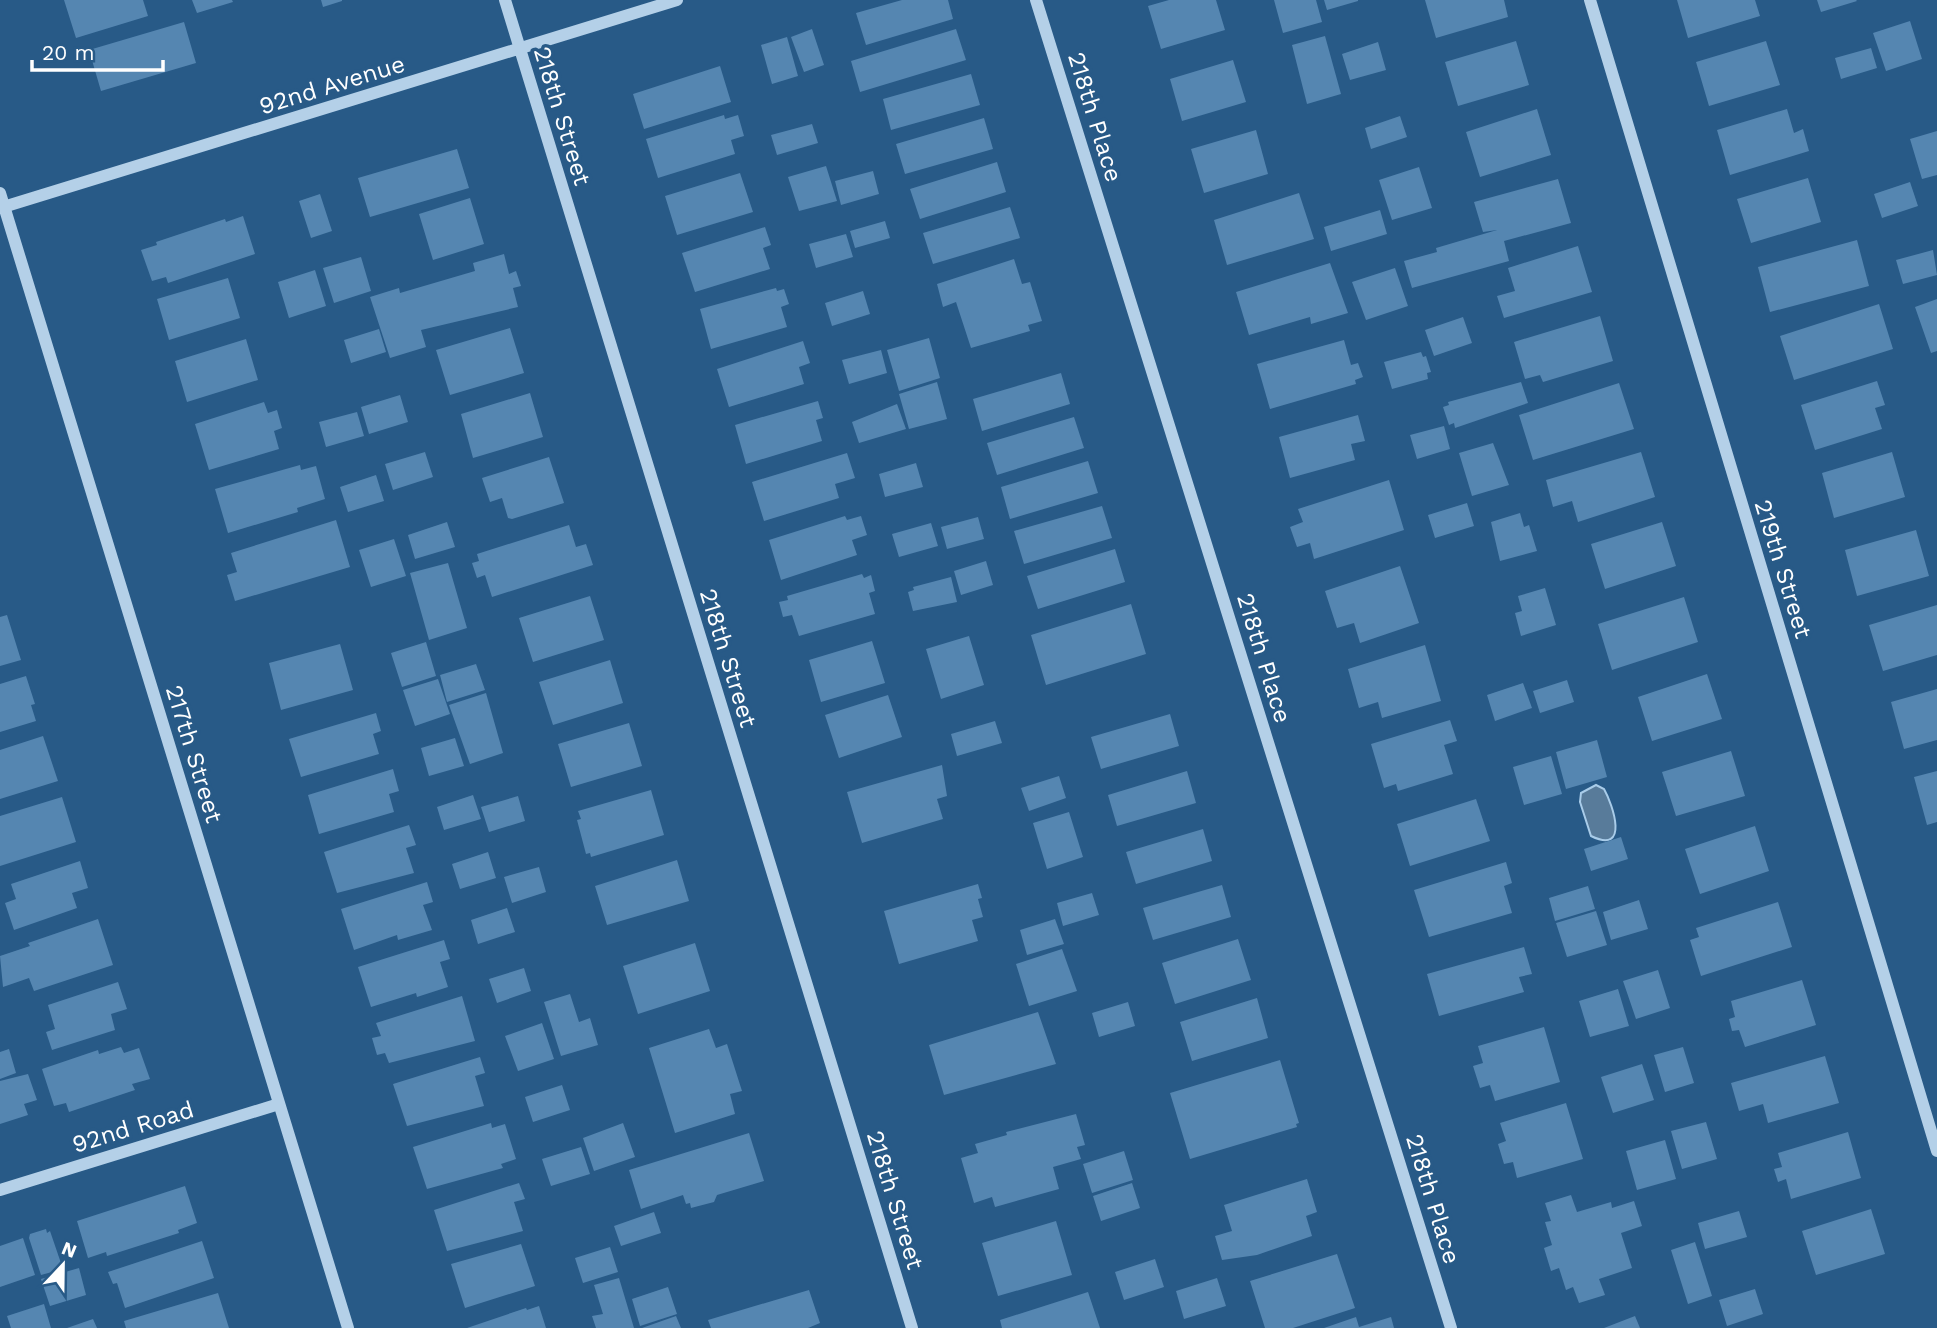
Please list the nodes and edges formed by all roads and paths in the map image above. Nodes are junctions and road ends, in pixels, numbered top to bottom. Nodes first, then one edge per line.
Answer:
1 (505, 0) edge
2 (677, 0) edge
3 (1036, 0) edge
4 (1590, 0) edge
5 (520, 49) junction
6 (0, 193) edge
7 (2, 208) edge
8 (279, 1104) junction
9 (1937, 1151) edge
10 (0, 1189) edge
11 (348, 1328) edge
12 (912, 1328) edge
13 (1451, 1328) edge

1 - 5 street, 218th Street
2 - 5 street, 92nd Avenue
3 - 13 street, 218th Place
4 - 9 street, 219th Street
5 - 7 street, 92nd Avenue
5 - 12 street, 218th Street
6 - 7 street, 217th Street
7 - 8 street, 217th Street
8 - 10 street, 92nd Road
8 - 11 street, 217th Street

